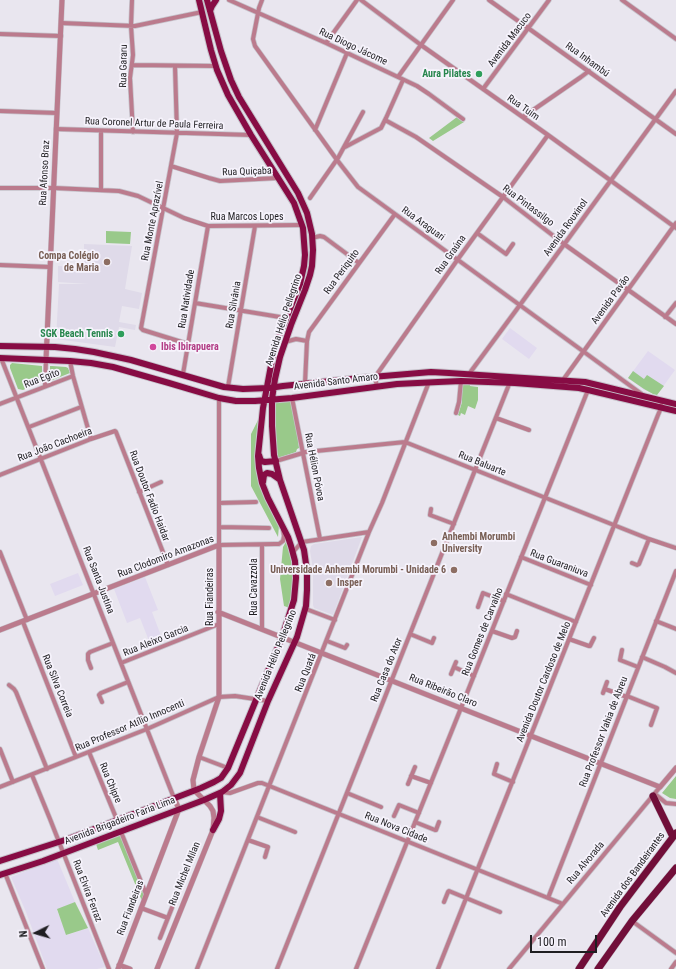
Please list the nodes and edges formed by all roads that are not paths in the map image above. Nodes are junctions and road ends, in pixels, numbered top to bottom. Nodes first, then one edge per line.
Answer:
1 (62, 0) edge
2 (132, 0) edge
3 (199, 0) edge
4 (207, 0) edge
5 (216, 0) edge
6 (229, 0) edge
7 (262, 0) edge
8 (357, 0) edge
9 (361, 0) edge
10 (453, 0) edge
11 (489, 0) edge
12 (549, 0) edge
13 (622, 0) edge
14 (210, 11) junction
15 (202, 12) junction
16 (259, 13) junction
17 (61, 23) junction
18 (132, 26) junction
19 (529, 28) junction
20 (0, 34) edge
21 (61, 36) junction
22 (676, 39) edge
23 (326, 43) junction
24 (421, 44) junction
25 (347, 53) junction
26 (132, 65) junction
27 (175, 66) junction
28 (216, 66) junction
29 (589, 71) junction
30 (398, 77) junction
31 (403, 80) junction
32 (483, 90) junction
33 (676, 91) edge
34 (0, 111) edge
35 (363, 112) dead end
36 (57, 113) junction
37 (523, 117) junction
38 (463, 119) dead end
39 (655, 119) junction
40 (386, 120) junction
41 (56, 129) junction
42 (315, 130) junction
43 (101, 131) junction
44 (133, 132) junction
45 (177, 133) junction
46 (676, 134) edge
47 (251, 135) junction
48 (548, 135) junction
49 (345, 147) junction
50 (337, 160) junction
51 (171, 166) junction
52 (278, 178) junction
53 (611, 181) junction
54 (0, 188) edge
55 (54, 188) junction
56 (101, 190) junction
57 (503, 197) junction
58 (310, 198) dead end
59 (164, 208) junction
60 (395, 214) junction
61 (302, 225) junction
62 (208, 226) junction
63 (255, 226) junction
64 (675, 226) edge
65 (477, 233) junction
66 (312, 238) junction
67 (513, 244) dead end
68 (564, 244) junction
69 (458, 259) junction
70 (359, 263) junction
71 (0, 265) edge
72 (50, 267) junction
73 (628, 290) junction
74 (195, 302) junction
75 (676, 303) edge
76 (520, 305) junction
77 (241, 311) junction
78 (666, 317) junction
79 (286, 318) junction
80 (676, 324) edge
81 (307, 341) junction
82 (285, 342) junction
83 (188, 344) junction
84 (0, 346) edge
85 (47, 346) junction
86 (583, 351) junction
87 (1, 358) edge
88 (46, 360) junction
89 (70, 361) junction
90 (183, 374) junction
91 (469, 374) junction
92 (73, 376) junction
93 (375, 377) junction
94 (511, 380) junction
95 (563, 380) junction
96 (460, 381) junction
97 (429, 382) junction
98 (305, 384) junction
99 (45, 386) junction
100 (228, 387) junction
101 (377, 387) junction
102 (563, 387) junction
103 (266, 388) junction
104 (274, 388) junction
105 (588, 390) junction
106 (17, 397) junction
107 (647, 397) junction
108 (219, 398) junction
109 (292, 398) junction
110 (272, 399) junction
111 (264, 400) junction
112 (661, 400) junction
113 (0, 404) edge
114 (676, 404) edge
115 (81, 407) junction
116 (661, 408) junction
117 (676, 411) edge
118 (456, 413) dead end
119 (496, 418) junction
120 (29, 428) junction
121 (529, 430) dead end
122 (115, 432) joint
123 (90, 439) junction
124 (405, 442) junction
125 (258, 452) junction
126 (303, 452) junction
127 (41, 459) junction
128 (276, 461) junction
129 (475, 470) junction
130 (0, 475) edge
131 (279, 479) junction
132 (161, 482) dead end
133 (264, 487) junction
134 (138, 492) junction
135 (545, 497) junction
136 (256, 502) dead end
137 (219, 503) junction
138 (431, 509) dead end
139 (454, 524) junction
140 (614, 525) junction
141 (283, 526) junction
142 (218, 527) junction
143 (270, 528) dead end
144 (369, 532) junction
145 (320, 539) junction
146 (649, 539) junction
147 (302, 542) junction
148 (262, 545) junction
149 (218, 546) junction
150 (676, 548) edge
151 (0, 552) edge
152 (293, 552) junction
153 (521, 558) junction
154 (632, 563) dead end
155 (168, 565) junction
156 (676, 571) edge
157 (591, 585) junction
158 (94, 594) junction
159 (506, 594) junction
160 (504, 601) junction
161 (478, 607) dead end
162 (306, 609) junction
163 (218, 612) junction
164 (335, 620) junction
165 (25, 621) junction
166 (656, 621) junction
167 (576, 622) junction
168 (219, 624) junction
169 (262, 629) junction
170 (676, 629) edge
171 (0, 630) edge
172 (492, 631) junction
173 (517, 631) dead end
174 (410, 634) junction
175 (282, 637) junction
176 (434, 638) dead end
177 (594, 638) dead end
178 (569, 640) junction
179 (327, 641) junction
180 (294, 642) junction
181 (113, 643) junction
182 (347, 645) dead end
183 (622, 650) dead end
184 (322, 653) junction
185 (642, 657) junction
186 (456, 662) dead end
187 (121, 663) junction
188 (638, 667) junction
189 (91, 668) dead end
190 (454, 668) junction
191 (676, 673) edge
192 (450, 674) dead end
193 (474, 676) junction
194 (392, 680) junction
195 (128, 682) junction
196 (607, 682) dead end
197 (9, 685) dead end
198 (219, 697) junction
199 (627, 697) junction
200 (256, 700) junction
201 (268, 701) junction
202 (102, 702) dead end
203 (461, 708) junction
204 (651, 725) dead end
205 (147, 729) junction
206 (531, 736) junction
207 (0, 749) edge
208 (89, 752) junction
209 (76, 757) junction
210 (199, 757) junction
211 (601, 763) junction
212 (497, 764) dead end
213 (415, 767) dead end
214 (228, 768) junction
215 (676, 768) edge
216 (47, 769) junction
217 (240, 773) joint
218 (32, 774) junction
219 (411, 776) junction
220 (13, 782) junction
221 (513, 782) junction
222 (431, 783) junction
223 (408, 784) dead end
224 (270, 786) junction
225 (0, 787) edge
226 (660, 787) junction
227 (194, 790) junction
228 (221, 793) junction
229 (347, 793) junction
230 (654, 795) junction
231 (174, 798) junction
232 (204, 800) junction
233 (676, 804) edge
234 (382, 807) dead end
235 (179, 809) junction
236 (419, 813) junction
237 (339, 814) junction
238 (394, 816) dead end
239 (257, 817) junction
240 (117, 820) junction
241 (415, 822) junction
242 (440, 822) dead end
243 (213, 830) junction
244 (121, 832) junction
245 (295, 832) dead end
246 (675, 835) edge
247 (248, 840) junction
248 (407, 841) junction
249 (59, 842) junction
250 (64, 853) junction
251 (265, 857) dead end
252 (0, 860) edge
253 (0, 866) edge
254 (676, 868) edge
255 (477, 870) junction
256 (2, 874) edge
257 (146, 894) junction
258 (466, 898) junction
259 (548, 898) junction
260 (175, 900) dead end
261 (444, 902) dead end
262 (563, 904) junction
263 (141, 908) junction
264 (500, 912) dead end
265 (168, 918) junction
266 (632, 921) junction
267 (160, 938) dead end
268 (676, 953) edge
269 (676, 962) edge
270 (118, 967) edge
271 (598, 968) edge
272 (43, 969) edge
273 (109, 969) edge
274 (130, 969) edge
275 (157, 969) edge
276 (197, 969) edge
277 (277, 969) edge
278 (356, 969) edge
279 (438, 969) edge
280 (509, 969) edge
281 (579, 969) edge
282 (671, 969) edge

1 - 17 street, Rua Afonso Braz
2 - 18 street, Rua Gararu
3 - 15 main road, Avenida Hélio Pellegrino
4 - 14 main road, Avenida Hélio Pellegrino
5 - 14 main road
6 - 16 street, Rua Diogo Jácome
7 - 16 street, Rua Araguari
8 - 23 street
9 - 24 street, Rua Tuim
10 - 24 street
11 - 19 street, Rua Inhambú
12 - 19 street, Avenida Macuco
13 - 22 street
14 - 66 main road, Avenida Hélio Pellegrino
15 - 18 street
15 - 28 main road, Avenida Hélio Pellegrino
16 - 23 street, Rua Diogo Jácome
16 - 42 street, Rua Araguari
17 - 18 street
17 - 21 street, Rua Afonso Braz
18 - 26 street, Rua Gararu
19 - 29 street, Rua Inhambú
19 - 32 street, Avenida Macuco
20 - 21 street
21 - 36 street, Rua Afonso Braz
23 - 25 street, Rua Diogo Jácome
24 - 30 street
24 - 32 street, Rua Tuim
25 - 30 street, Rua Diogo Jácome
25 - 42 street
26 - 27 street
26 - 44 street, Rua Gararu
27 - 28 street
27 - 45 street, Rua Monte Aprazível
28 - 47 main road, Avenida Hélio Pellegrino
29 - 37 street
29 - 39 street, Rua Inhambú
30 - 31 street, Rua Diogo Jácome
31 - 38 street, Rua Diogo Jácome
31 - 40 street
32 - 37 street, Rua Tuim
33 - 39 street, Avenida Rouxinol
34 - 36 street
35 - 49 street
36 - 41 street, Rua Afonso Braz
37 - 48 street, Rua Tuim
39 - 46 street, Rua Inhambú
39 - 53 street, Avenida Rouxinol
40 - 49 street
40 - 57 street, Rua Pintassilgo
41 - 43 street, Rua Coronel Artur de Paula Ferreira
41 - 55 street, Rua Afonso Braz
42 - 50 street, Rua Araguari
43 - 44 street, Rua Coronel Artur de Paula Ferreira
43 - 56 street
44 - 45 street, Rua Coronel Artur de Paula Ferreira
45 - 47 street, Rua Coronel Artur de Paula Ferreira
45 - 51 street, Rua Monte Aprazível
47 - 52 main road, Avenida Hélio Pellegrino
48 - 53 street, Rua Tuim
48 - 57 street, Rua Graúna
49 - 50 street
50 - 58 street
50 - 60 street, Rua Araguari
51 - 52 street, Rua Quiçaba
51 - 59 street, Rua Monte Aprazível
52 - 61 main road, Avenida Hélio Pellegrino
53 - 64 street, Rua Tuim
53 - 68 street, Avenida Rouxinol
54 - 55 street, Rua Marcos Lopes
55 - 56 street, Rua Marcos Lopes
55 - 72 street, Rua Afonso Braz
56 - 59 street, Rua Marcos Lopes
57 - 65 street, Rua Graúna
57 - 68 street, Rua Pintassilgo
59 - 62 street, Rua Marcos Lopes
59 - 83 street, Rua Monte Aprazível
60 - 69 street, Rua Araguari
60 - 70 street, Rua Periquito
61 - 63 street, Rua Marcos Lopes
61 - 79 main road, Avenida Hélio Pellegrino
62 - 63 street, Rua Marcos Lopes
62 - 74 street, Rua Natividade
63 - 77 street, Rua Silvânia
64 - 73 street, Avenida Pavão
65 - 67 street
65 - 69 street, Rua Graúna
66 - 70 street
66 - 82 main road, Avenida Hélio Pellegrino
68 - 73 street, Rua Pintassilgo
68 - 76 street, Avenida Rouxinol
69 - 76 street, Rua Araguari
69 - 93 street, Rua Graúna
70 - 81 street, Rua Periquito
71 - 72 street
72 - 85 street, Rua Afonso Braz
73 - 78 street, Rua Pintassilgo
73 - 86 street, Avenida Pavão
74 - 77 street
74 - 83 street, Rua Natividade
75 - 78 street
76 - 86 street, Rua Araguari
76 - 91 street, Avenida Rouxinol
77 - 79 street
77 - 100 street, Rua Silvânia
78 - 80 street, Rua Pintassilgo
79 - 103 main road, Avenida Hélio Pellegrino
81 - 82 street
81 - 98 street, Rua Periquito
82 - 104 main road, Avenida Hélio Pellegrino
83 - 90 street, Rua Natividade
84 - 85 main road, Avenida Santo Amaro
85 - 88 street, Rua Afonso Braz
85 - 90 main road, Avenida Santo Amaro
86 - 95 street, Avenida Pavão
86 - 107 street, Rua Araguari
87 - 88 main road, Avenida Santo Amaro
87 - 106 street, Rua Santa Justina
88 - 89 main road, Avenida Santo Amaro
88 - 99 street
89 - 92 street
89 - 108 main road, Avenida Santo Amaro
90 - 100 main road, Avenida Santo Amaro
91 - 93 main road, Avenida Santo Amaro
91 - 94 main road, Avenida Santo Amaro
92 - 99 street, Rua Egito
92 - 115 street
93 - 98 main road, Avenida Santo Amaro
93 - 101 street
94 - 95 main road, Avenida Santo Amaro
94 - 96 main road, Avenida Santo Amaro
94 - 102 main road, Avenida Santo Amaro
94 - 119 street, Rua Casa do Ator
95 - 102 street
95 - 107 main road, Avenida Santo Amaro
96 - 97 main road, Avenida Santo Amaro
96 - 118 street
97 - 101 main road, Avenida Santo Amaro
97 - 124 street, Rua Quatá
98 - 104 main road, Avenida Santo Amaro
99 - 106 street, Rua Egito
100 - 103 main road, Avenida Santo Amaro
101 - 109 main road, Avenida Santo Amaro
102 - 105 main road, Avenida Santo Amaro
103 - 104 main road, Avenida Santo Amaro
103 - 111 main road, Avenida Hélio Pellegrino
104 - 110 main road, Avenida Hélio Pellegrino
105 - 116 main road, Avenida Santo Amaro
105 - 135 street, Rua Gomes de Carvalho
106 - 113 street, Rua Egito
106 - 120 street, Rua Santa Justina
107 - 112 main road, Avenida Santo Amaro
108 - 111 main road, Avenida Santo Amaro
108 - 137 street, Rua Fiandeiras
109 - 110 main road, Avenida Santo Amaro
109 - 126 street, Rua Hélion Póvoa
110 - 111 main road, Avenida Santo Amaro
110 - 128 main road, Avenida Hélio Pellegrino
111 - 125 main road, Avenida Hélio Pellegrino
112 - 114 main road, Avenida Santo Amaro
112 - 116 street, Avenida Doutor Cardoso de Melo
115 - 120 street
115 - 123 street
116 - 117 main road, Avenida Santo Amaro
116 - 140 street, Avenida Doutor Cardoso de Melo
119 - 121 street
119 - 129 street, Rua Casa do Ator
120 - 127 street, Rua Santa Justina
122 - 123 street, Rua João Cachoeira
122 - 134 street, Rua Doutor Fadio Haidar
123 - 127 street, Rua João Cachoeira
124 - 126 street, Rua Baluarte
124 - 129 street, Rua Baluarte
124 - 144 street, Rua Quatá
125 - 128 main road
125 - 133 main road, Avenida Hélio Pellegrino
126 - 128 street, Rua Baluarte
126 - 145 street, Rua Hélion Póvoa
127 - 130 street, Rua João Cachoeira
127 - 158 street, Rua Santa Justina
128 - 131 main road, Avenida Hélio Pellegrino
129 - 135 street, Rua Baluarte
129 - 139 street, Rua Casa do Ator
131 - 133 main road
131 - 147 main road, Avenida Hélio Pellegrino
132 - 134 street
133 - 141 main road, Avenida Hélio Pellegrino
134 - 155 street, Rua Doutor Fadio Haidar
135 - 140 street, Rua Baluarte
135 - 153 street, Rua Gomes de Carvalho
136 - 137 street
137 - 142 street, Rua Fiandeiras
138 - 139 street
139 - 174 street, Rua Casa do Ator
140 - 146 street, Rua Baluarte
140 - 157 street, Avenida Doutor Cardoso de Melo
141 - 148 street, Rua Clodomiro Amazonas
141 - 152 main road, Avenida Hélio Pellegrino
142 - 143 street
142 - 149 street, Rua Fiandeiras
144 - 145 street
144 - 164 street, Rua Quatá
145 - 147 street
146 - 150 street, Rua Baluarte
146 - 154 street
147 - 152 street
147 - 162 main road, Avenida Hélio Pellegrino
148 - 149 street, Rua Clodomiro Amazonas
148 - 169 street, Rua Cavazzola
149 - 155 street, Rua Clodomiro Amazonas
149 - 163 street, Rua Fiandeiras
151 - 165 street, Rua Silva Correia
152 - 175 main road, Avenida Hélio Pellegrino
153 - 157 street, Rua Guaraniuva
153 - 159 street, Rua Gomes de Carvalho
155 - 158 street, Rua Clodomiro Amazonas
156 - 166 street, Rua Professor Vahia de Abreu
157 - 167 street, Avenida Doutor Cardoso de Melo
158 - 165 street, Rua Clodomiro Amazonas
158 - 181 street, Rua Santa Justina
159 - 160 street, Rua Gomes de Carvalho
159 - 167 street
160 - 161 street
160 - 172 street, Rua Gomes de Carvalho
162 - 164 street
162 - 180 main road, Avenida Hélio Pellegrino
163 - 168 street, Rua Fiandeiras
163 - 169 street, Rua Ribeirão Claro
164 - 179 street, Rua Quatá
165 - 171 street, Rua Clodomiro Amazonas
165 - 209 street, Rua Silva Correia
166 - 170 street
166 - 185 street, Rua Professor Vahia de Abreu
167 - 178 street, Avenida Doutor Cardoso de Melo
168 - 187 street, Rua Aleixo Garcia
168 - 198 street, Rua Fiandeiras
169 - 175 street, Rua Ribeirão Claro
172 - 173 street
172 - 193 street, Rua Gomes de Carvalho
174 - 176 street
174 - 194 street, Rua Casa do Ator
175 - 180 street, Rua Ribeirão Claro
175 - 200 main road, Avenida Hélio Pellegrino
177 - 178 street
178 - 206 street, Avenida Doutor Cardoso de Melo
179 - 182 street
179 - 184 street, Rua Quatá
180 - 184 street, Rua Ribeirão Claro
180 - 201 main road, Avenida Hélio Pellegrino
181 - 187 street, Rua Santa Justina
181 - 189 street
183 - 188 street
184 - 194 street, Rua Ribeirão Claro
184 - 224 street, Rua Quatá
185 - 188 street, Rua Professor Vahia de Abreu
185 - 191 street
186 - 190 street
187 - 195 street, Rua Santa Justina
188 - 199 street, Rua Professor Vahia de Abreu
190 - 192 street
190 - 193 street
193 - 203 street, Rua Gomes de Carvalho
194 - 203 street, Rua Ribeirão Claro
194 - 229 street, Rua Casa do Ator
195 - 202 street
195 - 205 street, Rua Santa Justina
196 - 199 street
197 - 216 street
198 - 200 street, Rua Professor Atílio Innocenti
198 - 205 street, Rua Professor Atílio Innocenti
198 - 210 street, Rua Fiandeiras
199 - 204 street
199 - 211 street, Rua Professor Vahia de Abreu
200 - 201 street, Rua Professor Atílio Innocenti
200 - 214 main road, Avenida Hélio Pellegrino
201 - 217 main road, Avenida Hélio Pellegrino
203 - 206 street, Rua Ribeirão Claro
203 - 222 street, Rua Gomes de Carvalho
205 - 208 street, Rua Professor Atílio Innocenti
205 - 231 street, Rua Santa Justina
206 - 211 street, Rua Ribeirão Claro
206 - 221 street, Avenida Doutor Cardoso de Melo
207 - 220 street
208 - 209 street, Rua Professor Atílio Innocenti
208 - 240 street, Rua Chipre
209 - 216 street, Rua Professor Atílio Innocenti
210 - 214 street
210 - 227 street, Rua Fiandeiras
211 - 226 street, Rua Ribeirão Claro
211 - 259 street, Rua Professor Vahia de Abreu
212 - 221 street
213 - 219 street
214 - 227 main road, Avenida Brigadeiro Faria Lima
215 - 226 street, Rua Alvorada
216 - 218 street, Rua Professor Atílio Innocenti
217 - 228 main road, Avenida Brigadeiro Faria Lima
218 - 220 street, Rua Professor Atílio Innocenti
218 - 249 street, Rua Elvira Ferraz
219 - 222 street
219 - 223 street
220 - 225 street, Rua Professor Atílio Innocenti
221 - 255 street, Avenida Doutor Cardoso de Melo
222 - 236 street, Rua Gomes de Carvalho
224 - 228 street, Rua Nova Cidade
224 - 237 street, Rua Nova Cidade
224 - 239 street, Rua Quatá
226 - 230 street, Rua Alvorada
227 - 231 main road, Avenida Brigadeiro Faria Lima
227 - 232 street, Rua Michel Milan
228 - 232 main road, Avenida Brigadeiro Faria Lima
228 - 243 main road
229 - 234 street
229 - 237 street, Rua Casa do Ator
230 - 233 street
230 - 246 highway
230 - 262 street, Rua Alvorada
231 - 235 street, Rua Santa Justina
231 - 240 main road, Avenida Brigadeiro Faria Lima
232 - 235 main road, Avenida Brigadeiro Faria Lima
232 - 243 street, Rua Michel Milan
235 - 244 main road, Avenida Brigadeiro Faria Lima
235 - 257 street, Rua Fiandeiras
236 - 238 street
236 - 241 street, Rua Gomes de Carvalho
237 - 248 street, Rua Nova Cidade
237 - 277 street, Rua Casa do Ator
239 - 245 street
239 - 247 street, Rua Quatá
240 - 249 main road, Avenida Brigadeiro Faria Lima
241 - 242 street
241 - 248 street, Rua Gomes de Carvalho
243 - 275 street, Rua Michel Milan
244 - 250 main road, Avenida Brigadeiro Faria Lima
244 - 257 street
246 - 281 highway, Avenida dos Bandeirantes
247 - 251 street
247 - 276 street, Rua Quatá
248 - 255 street, Rua Nova Cidade
248 - 278 street, Rua Gomes de Carvalho
249 - 250 street, Rua Elvira Ferraz
249 - 252 main road, Avenida Brigadeiro Faria Lima
250 - 256 main road, Avenida Brigadeiro Faria Lima
250 - 273 street, Rua Elvira Ferraz
252 - 253 main road
254 - 266 highway
255 - 258 street, Avenida Doutor Cardoso de Melo
255 - 259 street, Rua Nova Cidade
256 - 272 street
257 - 263 street, Rua Fiandeiras
258 - 261 street
258 - 264 street
258 - 279 street, Avenida Doutor Cardoso de Melo
259 - 262 street, Rua Nova Cidade
260 - 265 street
262 - 280 street, Rua Alvorada
263 - 265 street
263 - 270 street, Rua Fiandeiras
265 - 267 street
266 - 268 street
266 - 271 highway
269 - 282 street
270 - 274 street

